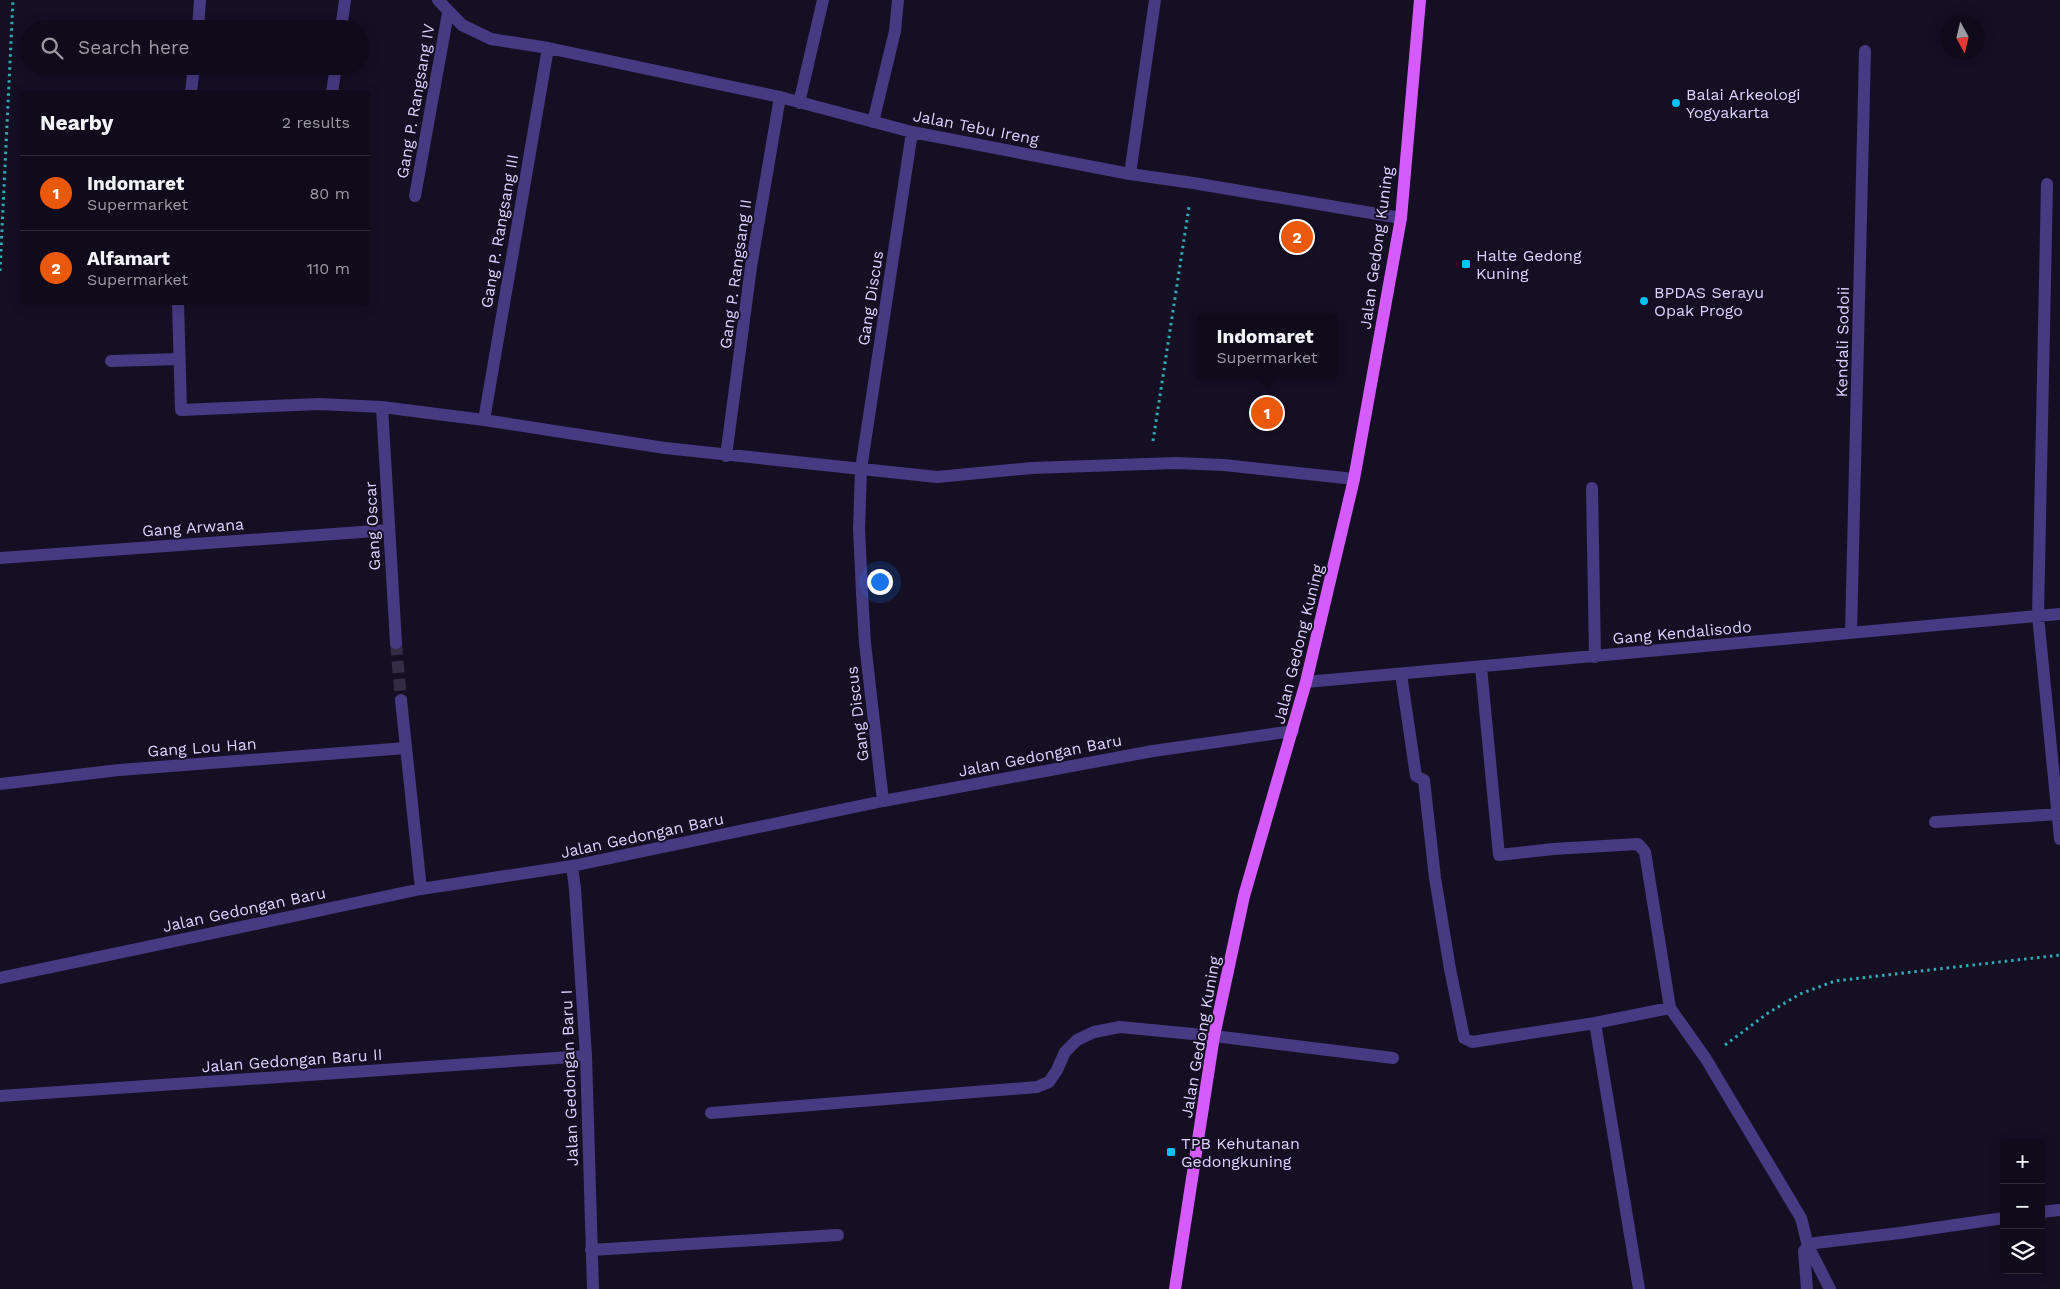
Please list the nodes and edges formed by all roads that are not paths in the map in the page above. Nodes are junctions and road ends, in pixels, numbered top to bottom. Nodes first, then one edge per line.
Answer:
1 (200, 0) edge
2 (345, 0) edge
3 (438, 0) edge
4 (823, 0) edge
5 (898, 0) edge
6 (1155, 0) edge
7 (1420, 0) edge
8 (448, 12) junction
9 (199, 20) edge
10 (342, 20) edge
11 (548, 48) junction
12 (1865, 51) dead end
13 (193, 75) edge
14 (335, 75) edge
15 (192, 90) edge
16 (332, 90) edge
17 (780, 97) junction
18 (799, 103) junction
19 (873, 122) junction
20 (912, 132) junction
21 (1130, 174) junction
22 (2047, 184) dead end
23 (414, 196) dead end
24 (1401, 218) junction
25 (178, 305) edge
26 (179, 359) junction
27 (111, 361) dead end
28 (382, 407) junction
29 (484, 420) junction
30 (726, 456) junction
31 (861, 469) junction
32 (1354, 479) junction
33 (1592, 488) dead end
34 (389, 530) junction
35 (0, 558) edge
36 (2060, 614) edge
37 (2038, 616) junction
38 (1851, 633) junction
39 (396, 642) tunnel mouth
40 (1595, 657) junction
41 (1481, 667) junction
42 (1401, 674) junction
43 (1306, 682) junction
44 (401, 700) tunnel mouth
45 (1293, 731) junction
46 (406, 748) junction
47 (0, 784) edge
48 (882, 802) junction
49 (2058, 814) edge
50 (1935, 822) dead end
51 (2060, 839) edge
52 (572, 866) junction
53 (421, 889) junction
54 (0, 978) edge
55 (1670, 1008) junction
56 (1595, 1023) junction
57 (1214, 1036) junction
58 (586, 1056) junction
59 (1392, 1058) dead end
60 (0, 1096) edge
61 (711, 1113) dead end
62 (2060, 1210) edge
63 (2045, 1212) edge
64 (2000, 1219) edge
65 (838, 1235) dead end
66 (1808, 1246) junction
67 (591, 1250) junction
68 (593, 1289) edge
69 (1175, 1289) edge
70 (1639, 1289) edge
71 (1807, 1289) edge
72 (1830, 1289) edge

1 - 9 street
2 - 10 street
3 - 8 street, Jalan Tebu Ireng
4 - 18 street
5 - 19 street
6 - 21 street
7 - 24 main road, Jalan Gedong Kuning
8 - 11 street, Jalan Tebu Ireng
8 - 23 street, Gang P. Rangsang IV
11 - 17 street, Jalan Tebu Ireng
11 - 29 street, Gang P. Rangsang III
12 - 38 street, Kendali Sodoii
13 - 15 street
14 - 16 street
17 - 18 street, Jalan Tebu Ireng
17 - 30 street, Gang P. Rangsang II
18 - 19 street, Jalan Tebu Ireng
19 - 20 street, Jalan Tebu Ireng
20 - 21 street, Jalan Tebu Ireng
20 - 31 street, Gang Discus
21 - 24 street, Jalan Tebu Ireng
22 - 37 street
24 - 32 main road, Jalan Gedong Kuning
25 - 26 street
26 - 27 street
26 - 28 street
28 - 29 street
28 - 34 street, Gang Oscar
29 - 30 street
30 - 31 street
31 - 32 street
31 - 48 street, Gang Discus
32 - 43 main road, Jalan Gedong Kuning
33 - 40 street
34 - 35 street, Gang Arwana
34 - 39 street, Gang Oscar
36 - 37 street, Gang Kendalisodo
37 - 38 street, Gang Kendalisodo
37 - 49 street
38 - 40 street, Gang Kendalisodo
40 - 41 street, Gang Kendalisodo
41 - 42 street, Gang Kendalisodo
41 - 55 street
42 - 43 street, Gang Kendalisodo
42 - 56 street
43 - 45 main road, Jalan Gedong Kuning
44 - 46 street
45 - 48 street, Jalan Gedongan Baru
45 - 57 main road, Jalan Gedong Kuning
46 - 47 street, Gang Lou Han
46 - 53 street
48 - 52 street, Jalan Gedongan Baru
49 - 50 street
49 - 51 street
52 - 53 street, Jalan Gedongan Baru
52 - 58 street, Jalan Gedongan Baru I
53 - 54 street, Jalan Gedongan Baru
55 - 56 street
55 - 66 street
56 - 70 street
57 - 59 street
57 - 61 street
57 - 69 main road, Jalan Gedong Kuning
58 - 60 street, Jalan Gedongan Baru II
58 - 67 street, Jalan Gedongan Baru I
62 - 63 street
64 - 66 street
65 - 67 street
66 - 71 street
66 - 72 street
67 - 68 street, Jalan Gedongan Baru I

